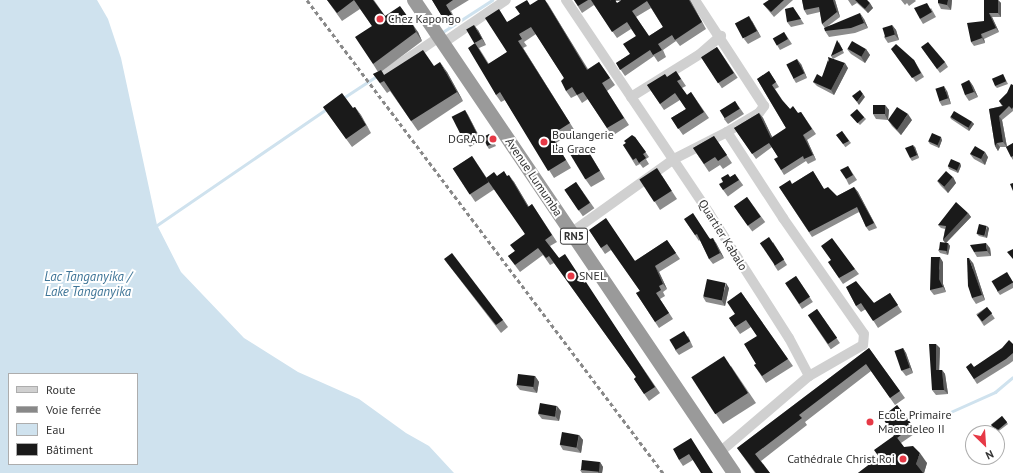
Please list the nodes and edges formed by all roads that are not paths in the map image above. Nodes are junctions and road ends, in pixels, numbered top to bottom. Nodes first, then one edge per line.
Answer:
1 (414, 0) edge
2 (506, 0) edge
3 (566, 0) edge
4 (695, 0) edge
5 (721, 36) junction
6 (441, 40) junction
7 (385, 74) edge
8 (631, 97) junction
9 (727, 132) junction
10 (674, 159) junction
11 (572, 232) junction
12 (809, 376) junction
13 (719, 452) junction
14 (734, 473) edge

1 - 6 highway, Avenue Lumumba / RN5
2 - 6 street
3 - 8 street, Quartier Kabalo
4 - 5 street
5 - 8 street
5 - 9 street
6 - 7 street
6 - 11 highway, Avenue Lumumba / RN5
8 - 10 street, Quartier Kabalo
9 - 10 street
9 - 12 street
10 - 11 street
10 - 12 street, Quartier Kabalo
11 - 13 highway, Avenue Lumumba / RN5
12 - 13 street
13 - 14 highway, Avenue Lumumba / RN5

